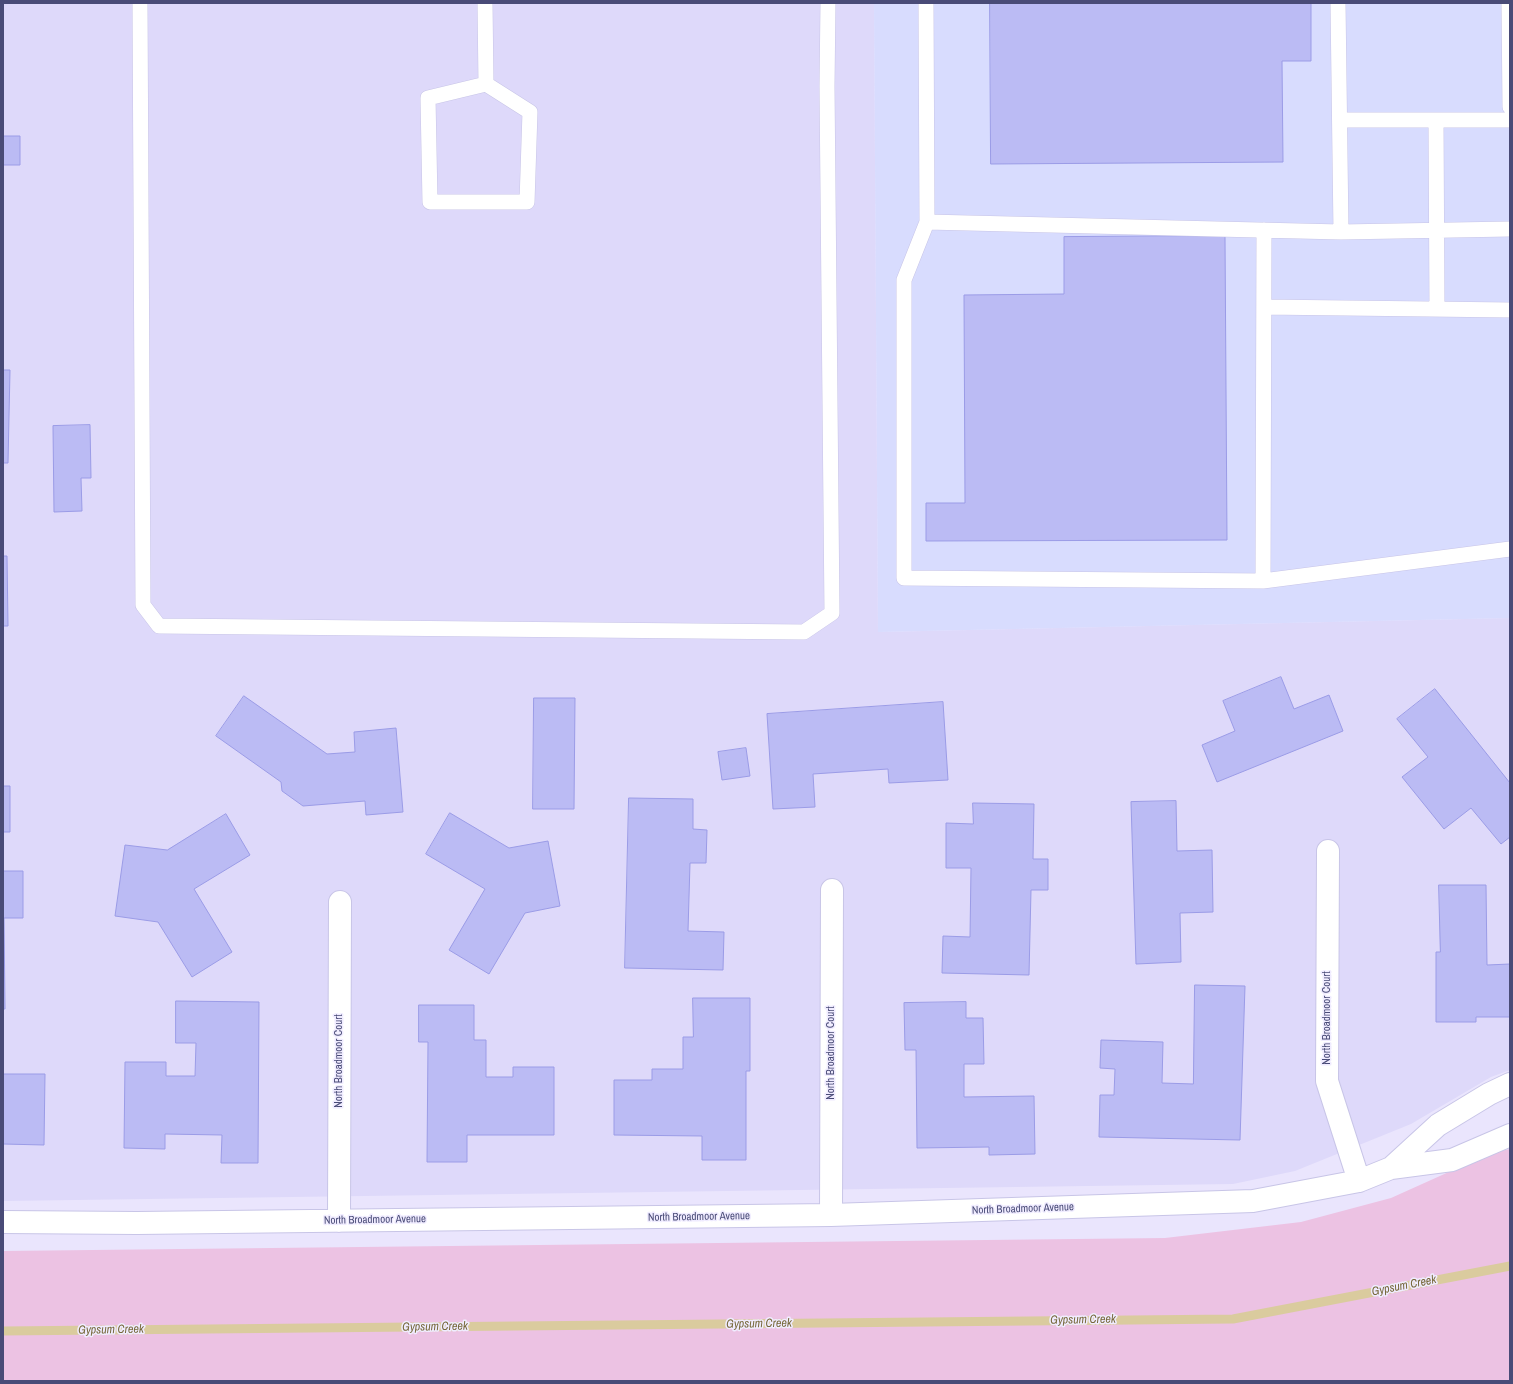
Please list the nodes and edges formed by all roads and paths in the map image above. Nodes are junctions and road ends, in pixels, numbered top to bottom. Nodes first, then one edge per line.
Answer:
1 (140, 3) edge
2 (485, 3) edge
3 (828, 3) edge
4 (926, 3) edge
5 (1338, 3) edge
6 (1509, 3) edge
7 (486, 84) junction
8 (1510, 108) edge
9 (1340, 120) junction
10 (1436, 120) junction
11 (1510, 120) edge
12 (927, 222) junction
13 (1510, 229) edge
14 (1264, 230) junction
15 (1437, 230) junction
16 (1341, 232) junction
17 (1264, 307) junction
18 (1437, 310) junction
19 (1510, 310) edge
20 (1510, 550) edge
21 (1263, 581) junction
22 (1328, 851) dead end
23 (832, 890) dead end
24 (340, 902) dead end
25 (1510, 1084) edge
26 (1510, 1135) edge
27 (1391, 1168) junction
28 (1359, 1181) junction
29 (831, 1215) junction
30 (339, 1221) junction
31 (3, 1222) edge

1 - 3 lane
2 - 7 lane
4 - 12 lane
5 - 9 lane
6 - 8 lane
7 - 7 lane
9 - 10 lane
9 - 16 lane
10 - 11 lane
10 - 15 lane
12 - 14 lane
12 - 21 lane
13 - 15 lane
14 - 16 lane
14 - 17 lane
15 - 16 lane
15 - 18 lane
17 - 18 lane
17 - 21 lane
18 - 19 lane
20 - 21 lane
22 - 28 street, North Broadmoor Court
23 - 29 street, North Broadmoor Court
24 - 30 street, North Broadmoor Court
25 - 27 street, North Broadmoor Avenue
26 - 27 street, North Broadmoor Avenue
27 - 28 street, North Broadmoor Avenue
28 - 29 street, North Broadmoor Avenue
29 - 30 street, North Broadmoor Avenue
30 - 31 street, North Broadmoor Avenue

